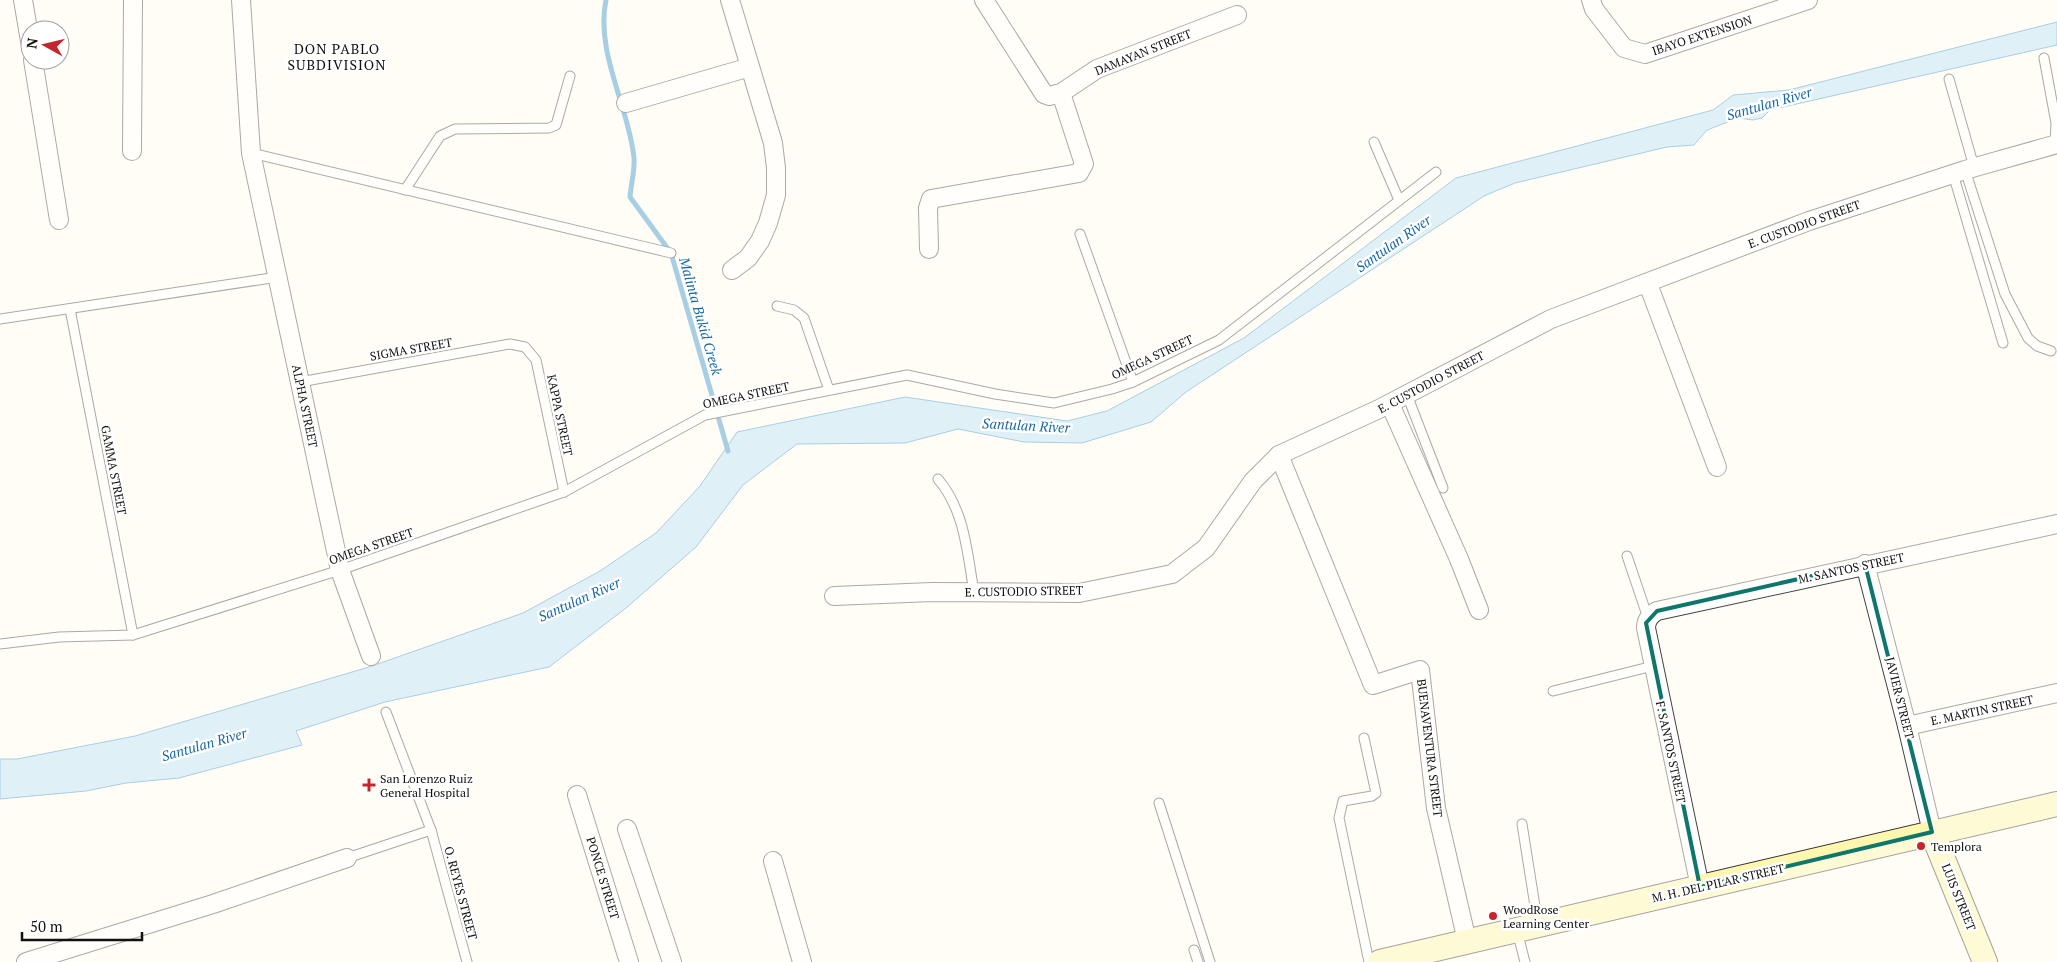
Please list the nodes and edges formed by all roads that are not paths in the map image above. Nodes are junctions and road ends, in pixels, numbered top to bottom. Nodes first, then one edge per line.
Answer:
1 (23, 0) edge
2 (133, 0) edge
3 (241, 0) edge
4 (730, 0) edge
5 (984, 0) edge
6 (1591, 0) edge
7 (1808, 0) edge
8 (1237, 15) dead end
9 (26, 20) edge
10 (2044, 58) dead end
11 (750, 67) junction
12 (35, 70) edge
13 (570, 76) dead end
14 (1949, 79) dead end
15 (1061, 93) junction
16 (626, 103) dead end
17 (1374, 142) dead end
18 (2056, 144) edge
19 (132, 151) dead end
20 (251, 153) junction
21 (1964, 170) junction
22 (1436, 172) dead end
23 (405, 190) junction
24 (1399, 200) junction
25 (59, 220) dead end
26 (1080, 234) dead end
27 (929, 248) dead end
28 (671, 253) dead end
29 (732, 270) dead end
30 (278, 277) junction
31 (1648, 284) junction
32 (777, 306) dead end
33 (70, 309) junction
34 (0, 319) edge
35 (2003, 343) dead end
36 (525, 348) joint
37 (2051, 351) dead end
38 (300, 382) junction
39 (1133, 382) junction
40 (829, 390) junction
41 (1407, 395) junction
42 (1390, 404) junction
43 (1279, 455) junction
44 (1718, 467) dead end
45 (938, 479) dead end
46 (1443, 488) dead end
47 (564, 492) junction
48 (2057, 524) edge
49 (1627, 556) dead end
50 (1865, 564) junction
51 (340, 570) junction
52 (974, 592) junction
53 (834, 596) dead end
54 (1479, 610) dead end
55 (1648, 618) junction
56 (133, 635) junction
57 (0, 644) edge
58 (371, 656) dead end
59 (1653, 666) junction
60 (1553, 691) dead end
61 (2057, 693) edge
62 (386, 712) dead end
63 (1907, 726) junction
64 (1364, 738) dead end
65 (577, 794) dead end
66 (1159, 803) dead end
67 (2057, 804) edge
68 (1522, 824) dead end
69 (627, 829) dead end
70 (431, 830) junction
71 (1932, 832) junction
72 (347, 858) joint
73 (773, 861) dead end
74 (1700, 887) junction
75 (1527, 928) junction
76 (1467, 941) junction
77 (1194, 950) dead end
78 (1439, 955) edge
79 (26, 962) edge
80 (467, 962) edge
81 (629, 962) edge
82 (672, 962) edge
83 (802, 962) edge
84 (1198, 962) edge
85 (1210, 962) edge
86 (1369, 962) edge
87 (1381, 962) edge
88 (1525, 962) edge
89 (1985, 962) edge

1 - 9 street
2 - 19 street
3 - 20 street, ALPHA STREET
4 - 11 street
5 - 15 street
6 - 7 street, IBAYO EXTENSION
8 - 15 street, DAMAYAN STREET
10 - 18 lane
11 - 16 street
11 - 29 street
12 - 25 street
13 - 23 lane
14 - 21 lane
15 - 27 street
17 - 24 lane
18 - 21 street, E. CUSTODIO STREET
20 - 23 lane
20 - 30 street, ALPHA STREET
21 - 31 street, E. CUSTODIO STREET
21 - 35 lane
21 - 37 lane
22 - 24 lane, OMEGA STREET
23 - 28 lane
24 - 39 lane, OMEGA STREET
26 - 39 lane
30 - 33 lane
30 - 38 street, ALPHA STREET
31 - 41 street, E. CUSTODIO STREET
31 - 44 street
32 - 40 lane
33 - 34 lane
33 - 56 lane, GAMMA STREET
36 - 38 lane, SIGMA STREET
36 - 47 lane, KAPPA STREET
38 - 51 street, ALPHA STREET
39 - 40 lane, OMEGA STREET
40 - 47 lane, OMEGA STREET
41 - 42 street, E. CUSTODIO STREET
41 - 46 lane
42 - 43 street, E. CUSTODIO STREET
42 - 54 street
43 - 52 street, E. CUSTODIO STREET
43 - 76 street, BUENAVENTURA STREET
45 - 52 lane
47 - 51 lane, OMEGA STREET
48 - 50 street, M. SANTOS STREET
49 - 55 lane
50 - 55 street, M. SANTOS STREET
50 - 63 street, JAVIER STREET
51 - 56 lane, OMEGA STREET
51 - 58 street, ALPHA STREET
52 - 53 street, E. CUSTODIO STREET
55 - 59 street, F. SANTOS STREET
56 - 57 lane, OMEGA STREET
59 - 60 lane
59 - 74 street, F. SANTOS STREET
61 - 63 street, E. MARTIN STREET
62 - 70 lane, O. REYES STREET
63 - 71 street, JAVIER STREET
64 - 86 lane
65 - 81 street, PONCE STREET
66 - 85 lane
67 - 71 main road, M. H. DEL PILAR STREET
68 - 75 lane
69 - 82 street
70 - 72 lane
70 - 80 lane, O. REYES STREET
71 - 74 main road, M. H. DEL PILAR STREET
71 - 89 main road, LUIS STREET
72 - 79 street
73 - 83 street
74 - 75 main road, M. H. DEL PILAR STREET
75 - 76 main road, M. H. DEL PILAR STREET
75 - 88 lane
76 - 78 main road, M. H. DEL PILAR STREET
77 - 84 lane
78 - 87 main road, M. H. DEL PILAR STREET

